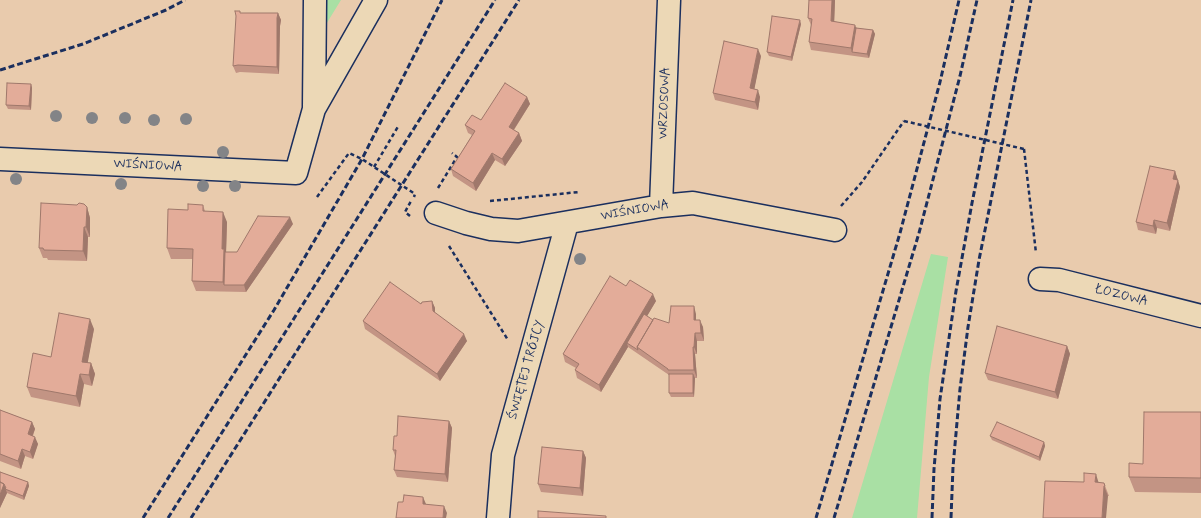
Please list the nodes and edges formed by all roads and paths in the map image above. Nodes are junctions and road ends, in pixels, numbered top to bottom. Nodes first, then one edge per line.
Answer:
1 (315, 0) edge
2 (376, 0) edge
3 (669, 0) edge
4 (314, 109) junction
5 (399, 125) dead end
6 (452, 153) dead end
7 (0, 159) edge
8 (374, 167) junction
9 (862, 182) dead end
10 (415, 194) dead end
11 (318, 197) dead end
12 (436, 203) joint
13 (661, 206) junction
14 (567, 223) junction
15 (1032, 223) dead end
16 (835, 230) dead end
17 (1040, 279) dead end
18 (1201, 316) edge
19 (498, 518) edge

1 - 4 street
2 - 4 street
3 - 13 street, WRZOSOWA
4 - 7 street, WIŚNIOWA
5 - 8 path
6 - 12 path
8 - 10 path
8 - 11 path
9 - 15 path, bridge
12 - 14 street, WIŚNIOWA
13 - 14 street, WIŚNIOWA
13 - 16 street, WIŚNIOWA
14 - 19 street, ŚWIĘTEJ TRÓJCY
17 - 18 street, ŁOZOWA

